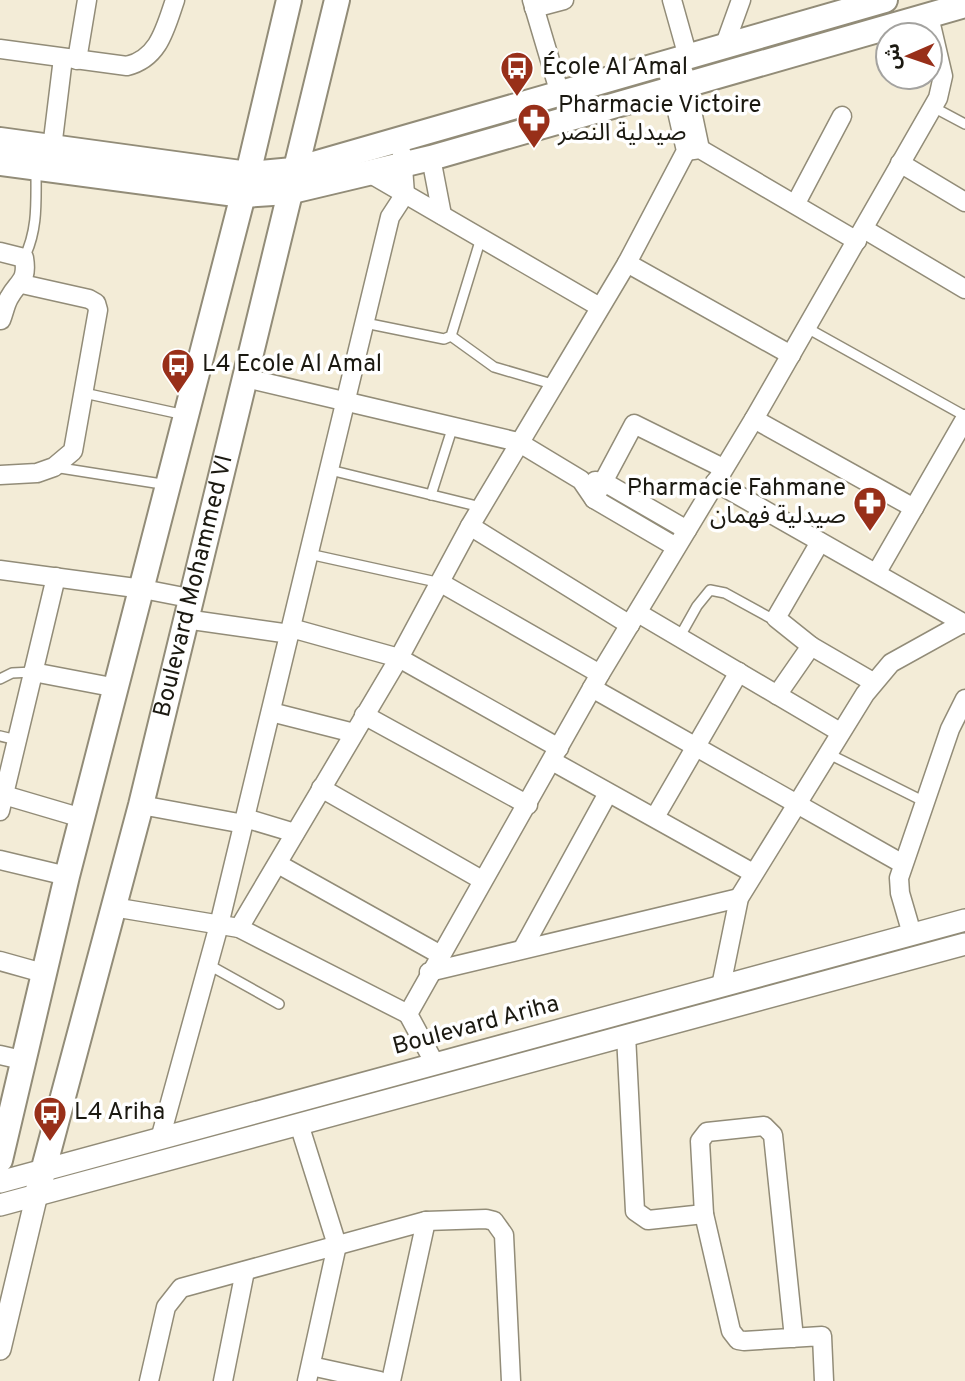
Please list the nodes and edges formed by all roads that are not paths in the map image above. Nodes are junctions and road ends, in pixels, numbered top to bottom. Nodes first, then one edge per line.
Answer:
1 (87, 0) edge
2 (175, 0) edge
3 (289, 0) edge
4 (337, 0) edge
5 (564, 0) edge
6 (672, 0) edge
7 (741, 0) edge
8 (885, 0) edge
9 (533, 4) edge
10 (965, 5) edge
11 (929, 16) junction
12 (724, 47) junction
13 (0, 49) edge
14 (70, 59) junction
15 (678, 60) junction
16 (680, 86) junction
17 (560, 94) junction
18 (933, 107) junction
19 (842, 116) dead end
20 (965, 124) edge
21 (0, 140) edge
22 (52, 148) junction
23 (693, 150) junction
24 (402, 153) junction
25 (430, 158) junction
26 (0, 163) edge
27 (900, 163) junction
28 (36, 167) junction
29 (369, 173) junction
30 (290, 181) junction
31 (246, 185) junction
32 (405, 194) junction
33 (965, 202) edge
34 (796, 203) junction
35 (442, 215) junction
36 (860, 235) junction
37 (481, 238) junction
38 (0, 252) edge
39 (24, 258) junction
40 (626, 263) junction
41 (22, 284) junction
42 (965, 289) edge
43 (598, 306) junction
44 (365, 323) junction
45 (0, 325) edge
46 (807, 328) junction
47 (451, 337) junction
48 (791, 355) junction
49 (246, 378) junction
50 (552, 384) junction
51 (84, 393) junction
52 (346, 401) junction
53 (187, 415) junction
54 (965, 417) edge
55 (754, 419) junction
56 (453, 426) junction
57 (518, 442) junction
58 (54, 467) junction
59 (330, 470) junction
60 (0, 475) edge
61 (719, 475) junction
62 (581, 480) junction
63 (604, 482) junction
64 (169, 485) junction
65 (431, 495) junction
66 (594, 499) junction
67 (481, 507) junction
68 (914, 508) junction
69 (470, 526) junction
70 (687, 530) junction
71 (820, 542) junction
72 (676, 547) junction
73 (309, 555) junction
74 (0, 570) edge
75 (877, 572) junction
76 (56, 577) junction
77 (441, 583) junction
78 (143, 589) junction
79 (187, 609) junction
80 (634, 619) junction
81 (776, 621) junction
82 (964, 623) edge
83 (291, 631) junction
84 (679, 638) junction
85 (811, 646) junction
86 (399, 658) junction
87 (33, 672) junction
88 (739, 672) junction
89 (0, 679) edge
90 (596, 681) junction
91 (873, 682) junction
92 (117, 688) junction
93 (777, 695) junction
94 (965, 699) edge
95 (271, 712) junction
96 (364, 715) junction
97 (840, 732) junction
98 (354, 733) junction
99 (8, 738) edge
100 (697, 745) junction
101 (827, 753) junction
102 (556, 755) junction
103 (321, 788) junction
104 (608, 793) junction
105 (925, 802) junction
106 (2, 803) edge
107 (141, 805) junction
108 (528, 805) junction
109 (797, 805) junction
110 (654, 817) junction
111 (82, 818) junction
112 (244, 821) junction
113 (295, 833) junction
114 (0, 860) edge
115 (278, 864) junction
116 (903, 864) junction
117 (754, 873) junction
118 (67, 876) junction
119 (482, 880) junction
120 (739, 898) junction
121 (113, 907) junction
122 (965, 920) edge
123 (219, 925) junction
124 (239, 928) junction
125 (912, 934) junction
126 (965, 944) edge
127 (523, 948) junction
128 (439, 954) junction
129 (0, 961) edge
130 (209, 965) junction
131 (429, 972) junction
132 (43, 973) junction
133 (721, 986) junction
134 (279, 1004) dead end
135 (408, 1014) junction
136 (626, 1035) junction
137 (11, 1058) edge
138 (435, 1064) junction
139 (299, 1124) junction
140 (160, 1139) junction
141 (0, 1160) edge
142 (43, 1170) junction
143 (0, 1182) edge
144 (37, 1194) junction
145 (0, 1205) edge
146 (704, 1214) junction
147 (426, 1221) junction
148 (337, 1245) junction
149 (246, 1271) junction
150 (794, 1338) junction
151 (0, 1349) edge
152 (309, 1373) edge
153 (149, 1381) edge
154 (223, 1381) edge
155 (380, 1381) edge
156 (391, 1381) edge
157 (511, 1381) edge
158 (824, 1381) edge

1 - 14 street
2 - 14 street
3 - 31 main road, Boulevard Mohammed VI
4 - 30 main road, Boulevard Mohammed VI
5 - 9 street
6 - 15 street
7 - 12 street
8 - 12 main road
9 - 17 street
10 - 11 main road
11 - 16 main road
11 - 18 street
12 - 15 main road
13 - 14 street
14 - 22 street
15 - 16 street
15 - 17 main road
16 - 23 street
16 - 25 main road
17 - 24 main road
18 - 20 lane
18 - 27 street
19 - 34 street
21 - 22 main road
22 - 31 main road
23 - 34 street
23 - 40 street
24 - 25 main road
24 - 29 main road
24 - 30 main road
24 - 32 street
25 - 35 street
26 - 28 main road
27 - 33 street
27 - 36 street
28 - 31 main road
28 - 39 lane
29 - 30 main road
29 - 32 street
30 - 31 main road
30 - 49 main road, Boulevard Mohammed VI
31 - 53 main road, Boulevard Mohammed VI
32 - 35 street
32 - 44 street
34 - 36 street
35 - 37 street
36 - 42 street
36 - 46 street
37 - 43 street
37 - 47 lane
38 - 39 street
39 - 41 street
40 - 43 street
40 - 48 street
41 - 45 street
41 - 51 street
43 - 50 street
44 - 47 lane
44 - 52 street
46 - 48 street
46 - 54 lane
47 - 50 lane
48 - 55 street
49 - 52 street
49 - 79 main road, Boulevard Mohammed VI
50 - 57 street
51 - 53 lane
51 - 58 street
52 - 56 street
52 - 59 street
53 - 64 main road, Boulevard Mohammed VI
54 - 68 street
55 - 61 street
55 - 68 street
56 - 57 street
56 - 65 lane
57 - 62 street
57 - 67 street
58 - 60 street
58 - 64 lane
59 - 65 lane
59 - 73 street
61 - 63 street
61 - 70 street
61 - 71 street
62 - 63 street
62 - 66 street
63 - 66 street
63 - 70 street
64 - 78 main road, Boulevard Mohammed VI
65 - 67 lane
66 - 72 street
67 - 69 street
68 - 75 street
69 - 77 street
69 - 80 street
70 - 72 street
71 - 75 street
71 - 81 street
72 - 80 street
73 - 77 lane
73 - 83 street
74 - 76 street
75 - 82 street
76 - 78 street
76 - 87 street
77 - 86 street
77 - 90 street
78 - 79 street
78 - 92 main road, Boulevard Mohammed VI
79 - 83 street
79 - 107 main road, Boulevard Mohammed VI
80 - 84 street
80 - 90 street
81 - 84 lane
81 - 85 street
82 - 91 street
83 - 86 street
83 - 95 street
84 - 88 street
85 - 91 street
85 - 93 street
86 - 96 street
86 - 102 street
87 - 89 lane
87 - 92 street
87 - 99 street
88 - 93 street
88 - 100 street
90 - 100 street
90 - 102 street
91 - 97 street
92 - 111 main road, Boulevard Mohammed VI
93 - 97 street
94 - 105 street
95 - 98 street
95 - 112 street
96 - 98 street
96 - 108 street
97 - 101 street
98 - 103 street
99 - 106 street
100 - 109 street
100 - 110 street
101 - 105 lane
101 - 109 street
102 - 104 street
102 - 108 street
103 - 113 street
103 - 119 street
104 - 110 street
104 - 127 street
105 - 116 street
106 - 111 street
107 - 112 street
107 - 121 main road, Boulevard Mohammed VI
108 - 119 street
109 - 116 street
109 - 117 street
110 - 117 street
111 - 118 main road, Boulevard Mohammed VI
112 - 113 street
112 - 123 street
113 - 115 street
114 - 118 street
115 - 124 street
115 - 128 street
116 - 125 street
117 - 120 street
118 - 132 main road, Boulevard Mohammed VI
119 - 128 street
120 - 127 street
120 - 133 street
121 - 123 street
121 - 142 main road, Boulevard Mohammed VI
122 - 125 street, Boulevard Ariha
123 - 124 street
123 - 130 street
124 - 135 street
125 - 133 street, Boulevard Ariha
126 - 136 street, Boulevard Ariha
127 - 131 street
128 - 131 street
129 - 132 street
130 - 134 lane
130 - 140 street
131 - 135 street
132 - 137 main road, Boulevard Mohammed VI
133 - 138 street, Boulevard Ariha
135 - 138 street
136 - 139 street, Boulevard Ariha
136 - 146 street
137 - 141 main road, Boulevard Mohammed VI
138 - 140 street, Boulevard Ariha
139 - 144 street, Boulevard Ariha
139 - 148 street
140 - 142 street, Boulevard Ariha
142 - 143 street, Boulevard Ariha
142 - 144 main road, Boulevard Mohammed VI
144 - 145 street, Boulevard Ariha
144 - 151 street
146 - 150 street
146 - 150 street
147 - 148 street
147 - 156 street
147 - 157 street
148 - 149 street
148 - 152 street
149 - 153 street
149 - 154 street
150 - 158 street
152 - 155 street

